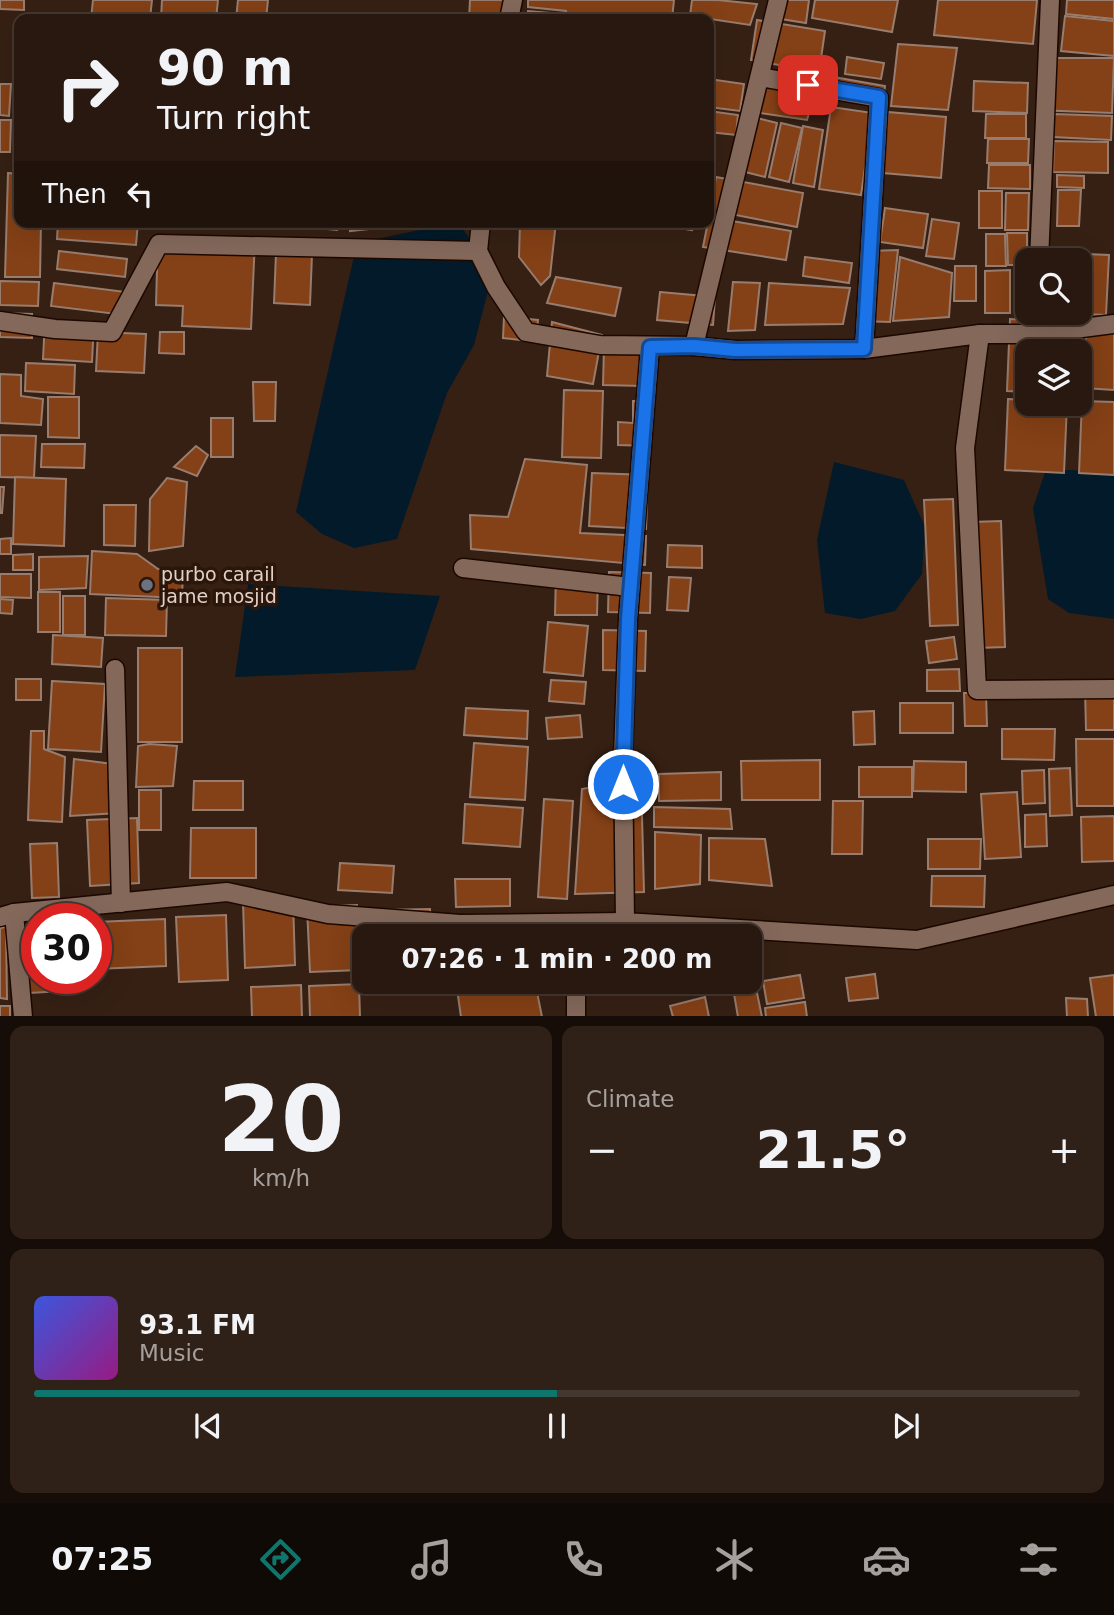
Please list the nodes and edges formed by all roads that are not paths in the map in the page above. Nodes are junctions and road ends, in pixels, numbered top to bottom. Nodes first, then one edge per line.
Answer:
1 (778, 0) edge
2 (1050, 0) edge
3 (760, 77) junction
4 (480, 228) edge
5 (1040, 248) edge
6 (478, 251) junction
7 (0, 321) edge
8 (1114, 324) edge
9 (1036, 325) edge
10 (980, 334) junction
11 (1036, 334) junction
12 (694, 346) junction
13 (650, 347) junction
14 (864, 349) junction
15 (463, 568) dead end
16 (630, 587) junction
17 (115, 669) dead end
18 (1114, 689) edge
19 (1114, 895) edge
20 (121, 903) junction
21 (7, 915) edge
22 (625, 922) junction
23 (622, 924) edge
24 (576, 994) edge
25 (23, 1016) edge
26 (576, 1016) edge

1 - 3 street
2 - 5 street
3 - 12 street
3 - 14 street
4 - 6 street
6 - 7 street
6 - 13 street
8 - 11 street
9 - 11 street
10 - 11 street
10 - 14 street
10 - 18 street
12 - 13 street
12 - 14 street
13 - 16 street
15 - 16 street
16 - 22 street
17 - 20 street
19 - 22 street
20 - 21 street
20 - 22 street
21 - 25 street
22 - 23 street
24 - 26 street

